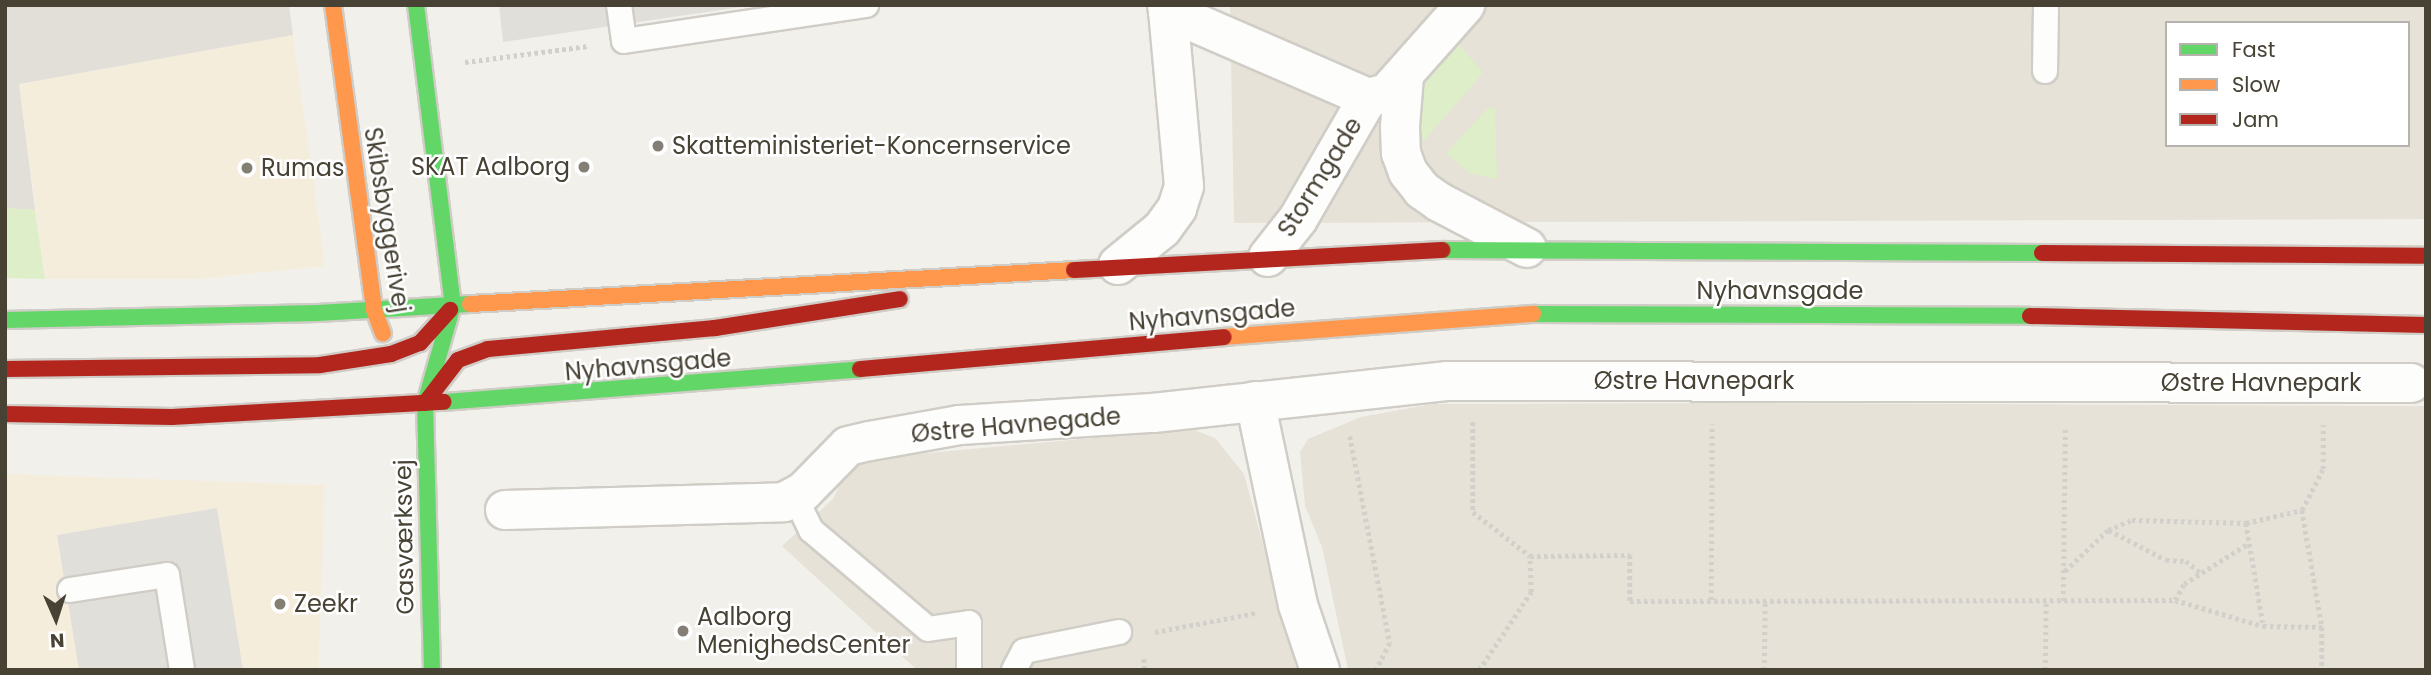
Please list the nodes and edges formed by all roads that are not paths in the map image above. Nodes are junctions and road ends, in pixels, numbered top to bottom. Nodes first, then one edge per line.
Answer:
1 (332, 5) edge
2 (416, 5) edge
3 (619, 5) edge
4 (862, 5) edge
5 (1465, 5) edge
6 (2046, 5) edge
7 (1168, 8) edge
8 (739, 15) edge
9 (2045, 71) dead end
10 (1405, 76) junction
11 (1367, 98) junction
12 (1527, 248) junction
13 (2426, 256) edge
14 (1268, 257) junction
15 (1118, 265) junction
16 (453, 305) junction
17 (374, 310) junction
18 (5, 320) edge
19 (2426, 325) edge
20 (391, 354) junction
21 (5, 369) edge
22 (2418, 383) edge
23 (1255, 401) junction
24 (425, 403) junction
25 (5, 414) edge
26 (795, 497) junction
27 (505, 509) dead end
28 (70, 590) dead end
29 (1119, 632) dead end
30 (182, 670) edge
31 (432, 670) edge
32 (969, 670) edge
33 (1014, 670) edge
34 (1320, 670) edge

1 - 17 street, Skibsbyggerivej
2 - 16 street, Skibsbyggerivej
3 - 8 lane
4 - 8 lane
5 - 10 street, Stormgade
6 - 9 lane
7 - 11 street
7 - 15 street
10 - 11 street, Stormgade
10 - 12 street, Stormgade
11 - 14 street, Stormgade
12 - 13 street, Nyhavnsgade
12 - 14 street, Nyhavnsgade
14 - 15 street, Nyhavnsgade
15 - 16 street, Nyhavnsgade
15 - 24 street
16 - 17 street, Nyhavnsgade
16 - 20 street
16 - 24 street, Skibsbyggerivej
17 - 18 street, Nyhavnsgade
17 - 20 street, Skibsbyggerivej
19 - 24 street, Nyhavnsgade
20 - 21 street
20 - 24 street, Skibsbyggerivej
22 - 23 street, Østre Havnepark
23 - 26 street, Østre Havnegade
23 - 34 street
24 - 25 street, Nyhavnsgade
24 - 31 street, Gasværksvej
26 - 27 street
26 - 32 lane
28 - 30 lane
29 - 33 lane

